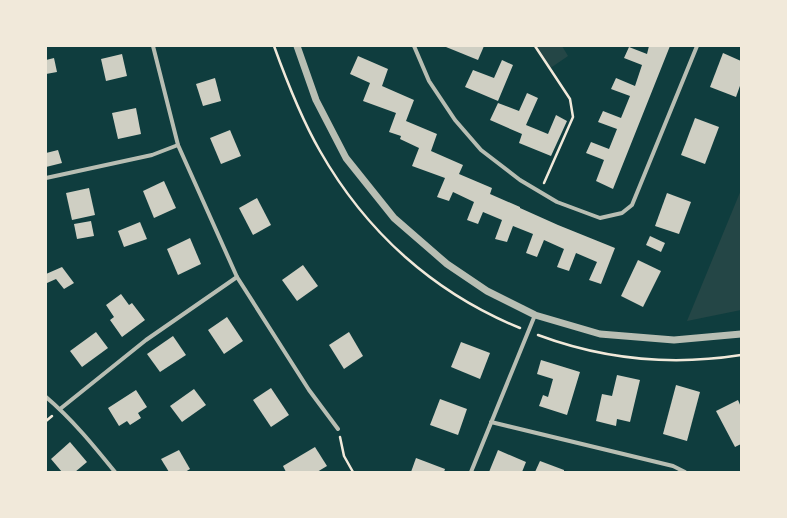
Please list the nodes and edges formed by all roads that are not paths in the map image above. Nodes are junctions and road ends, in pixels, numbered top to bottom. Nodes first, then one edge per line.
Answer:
1 (153, 46) edge
2 (297, 46) edge
3 (414, 46) edge
4 (697, 46) edge
5 (178, 145) junction
6 (46, 178) edge
7 (237, 277) junction
8 (535, 315) junction
9 (741, 334) edge
10 (46, 397) edge
11 (60, 409) junction
12 (491, 422) junction
13 (338, 429) road end
14 (115, 472) edge
15 (471, 472) edge
16 (685, 472) edge

1 - 5 street
2 - 8 street
3 - 4 street
5 - 6 street
5 - 7 street
7 - 11 street
7 - 13 street
8 - 9 street
8 - 12 street
10 - 11 street
11 - 14 street
12 - 15 street
12 - 16 street

